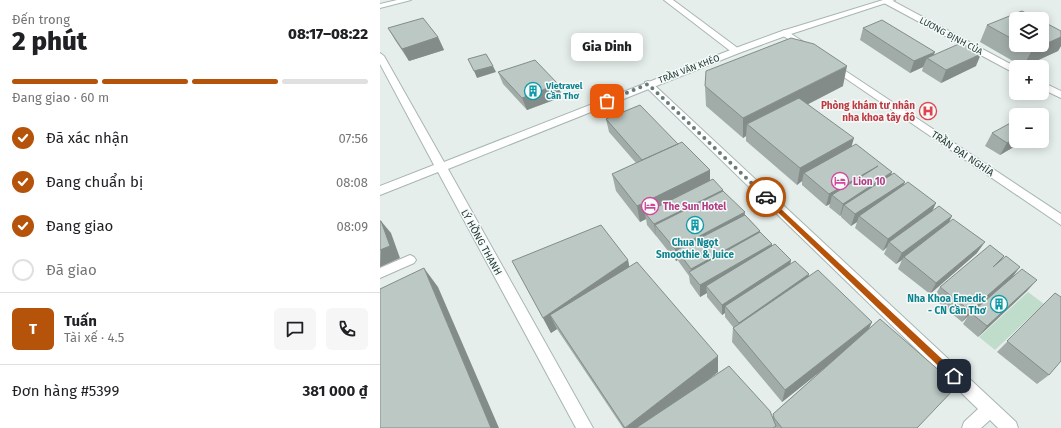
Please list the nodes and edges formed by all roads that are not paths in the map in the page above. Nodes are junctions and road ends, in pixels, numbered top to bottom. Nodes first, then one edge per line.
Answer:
1 (407, 0) edge
2 (668, 0) edge
3 (888, 1) edge
4 (380, 6) edge
5 (785, 33) junction
6 (736, 51) junction
7 (380, 56) edge
8 (1009, 67) edge
9 (648, 84) junction
10 (1049, 89) edge
11 (1061, 95) edge
12 (440, 167) junction
13 (380, 191) edge
14 (1061, 220) edge
15 (410, 260) dead end
16 (380, 273) edge
17 (989, 409) junction
18 (585, 428) edge
19 (970, 428) edge
20 (1010, 428) edge

1 - 4 street
2 - 6 lane
3 - 5 street, TRẦN VĂN KHÉO
3 - 8 street, LƯƠNG ĐỊNH CỦA
5 - 6 street, TRẦN VĂN KHÉO
5 - 14 street, TRẦN ĐẠI NGHĨA
6 - 9 street, TRẦN VĂN KHÉO
7 - 12 street, LÝ HỒNG THANH
9 - 12 street, TRẦN VĂN KHÉO
9 - 17 street
10 - 11 street
12 - 13 street, TRẦN VĂN KHÉO
12 - 18 street, LÝ HỒNG THANH
15 - 16 lane
17 - 19 street
17 - 20 street

